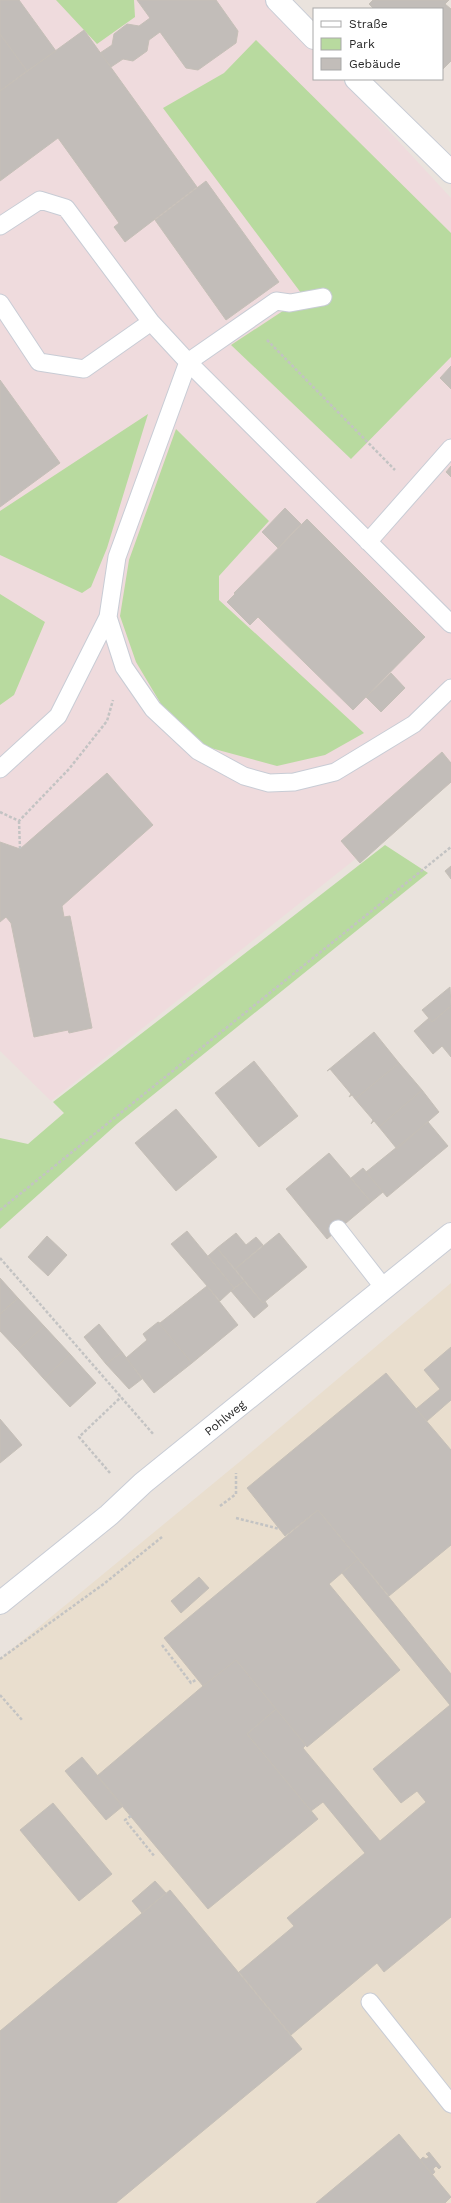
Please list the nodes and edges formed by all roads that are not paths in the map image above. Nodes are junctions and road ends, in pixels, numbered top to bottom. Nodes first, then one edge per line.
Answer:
1 (277, 0) edge
2 (313, 37) edge
3 (357, 80) edge
4 (451, 172) edge
5 (0, 226) edge
6 (323, 298) dead end
7 (0, 302) edge
8 (151, 322) junction
9 (188, 362) junction
10 (451, 448) edge
11 (368, 542) junction
12 (108, 617) junction
13 (451, 624) edge
14 (451, 688) edge
15 (0, 769) edge
16 (338, 1229) dead end
17 (451, 1234) edge
18 (384, 1288) junction
19 (0, 1603) edge
20 (370, 2002) dead end
21 (451, 2104) edge

1 - 2 street
3 - 4 street
5 - 8 lane
6 - 9 lane
7 - 8 lane
8 - 9 lane
9 - 11 lane
9 - 12 lane
10 - 11 lane
11 - 13 lane
12 - 14 lane
12 - 15 lane
16 - 18 lane
17 - 18 street, Pohlweg
18 - 19 street, Pohlweg
20 - 21 lane

